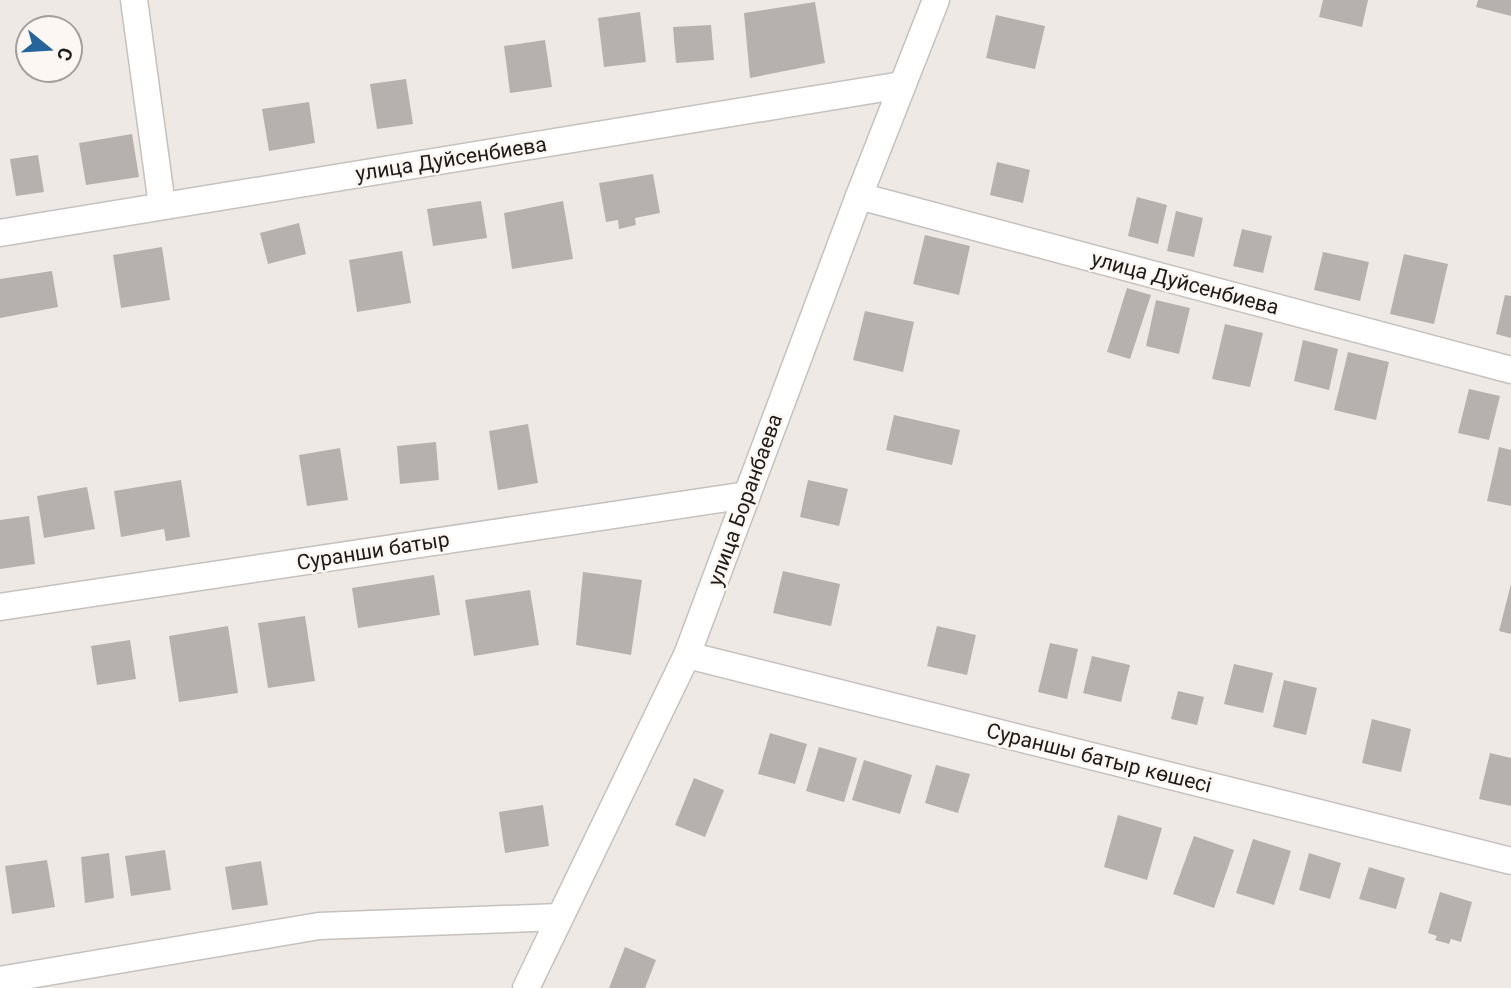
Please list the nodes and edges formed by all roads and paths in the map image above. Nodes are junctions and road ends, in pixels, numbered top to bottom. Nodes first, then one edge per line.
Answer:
1 (134, 0) edge
2 (936, 0) edge
3 (902, 85) junction
4 (859, 196) junction
5 (162, 205) junction
6 (0, 233) edge
7 (1511, 370) edge
8 (747, 495) junction
9 (0, 607) edge
10 (687, 655) junction
11 (1511, 861) edge
12 (560, 917) junction
13 (0, 980) edge
14 (526, 988) edge

1 - 5 street
2 - 3 street, улица Боранбаева
3 - 4 street, улица Боранбаева
3 - 5 street, улица Дуйсенбиева
4 - 7 street, улица Дуйсенбиева
4 - 8 street, улица Боранбаева
5 - 6 street, улица Дуйсенбиева
8 - 9 street, Суранши батыр
8 - 10 street, улица Боранбаева
10 - 11 street, Сураншы батыр көшесі
10 - 12 street, улица Боранбаева
12 - 13 street
12 - 14 street, улица Боранбаева

